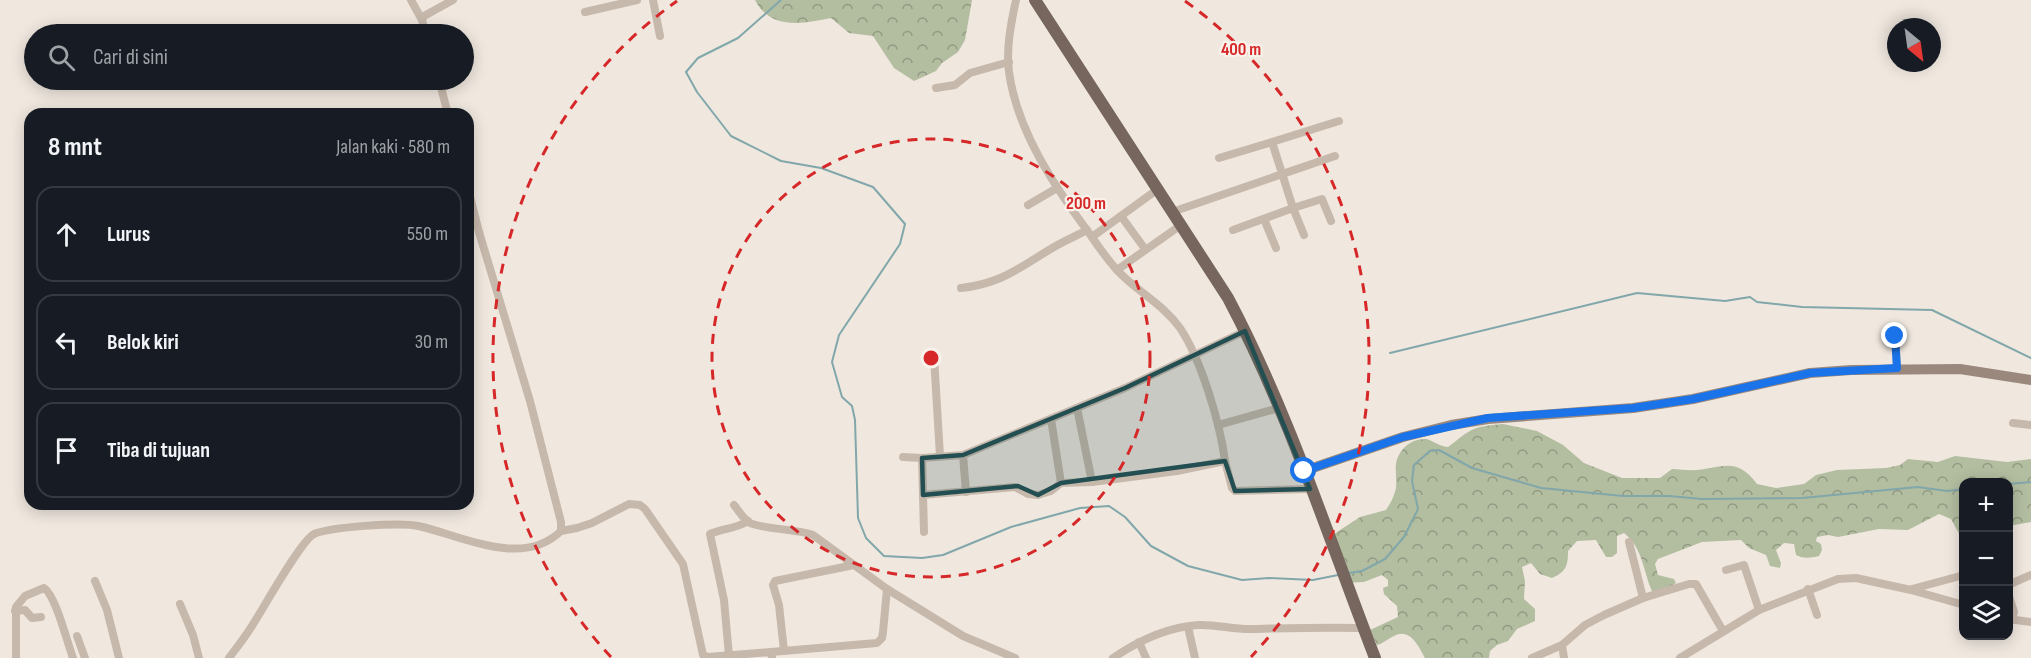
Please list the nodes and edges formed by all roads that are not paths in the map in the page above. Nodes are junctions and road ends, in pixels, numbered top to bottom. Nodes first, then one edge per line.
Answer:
1 (411, 0) edge
2 (453, 0) edge
3 (637, 0) edge
4 (653, 0) edge
5 (1016, 0) edge
6 (1035, 0) edge
7 (625, 1) edge
8 (585, 12) dead end
9 (422, 20) junction
10 (423, 24) edge
11 (660, 36) dead end
12 (1009, 62) junction
13 (936, 88) dead end
14 (442, 90) edge
15 (446, 108) edge
16 (1339, 121) dead end
17 (1272, 142) junction
18 (1335, 156) dead end
19 (1220, 158) dead end
20 (1281, 173) junction
21 (1057, 188) junction
22 (1158, 189) junction
23 (1028, 205) dead end
24 (1293, 208) junction
25 (474, 212) edge
26 (1172, 212) junction
27 (1121, 216) junction
28 (1264, 219) junction
29 (1331, 221) dead end
30 (1181, 225) junction
31 (1233, 230) dead end
32 (1089, 234) junction
33 (1304, 235) dead end
34 (1276, 248) dead end
35 (1145, 249) junction
36 (1117, 270) junction
37 (961, 288) dead end
38 (1245, 331) junction
39 (1895, 336) dead end
40 (1194, 356) junction
41 (934, 357) dead end
42 (1897, 368) junction
43 (2031, 380) edge
44 (1077, 408) junction
45 (1279, 408) junction
46 (1051, 419) junction
47 (2013, 423) dead end
48 (1218, 425) junction
49 (2031, 425) edge
50 (963, 455) junction
51 (940, 456) junction
52 (903, 457) dead end
53 (922, 458) junction
54 (1225, 461) junction
55 (1304, 471) junction
56 (1092, 482) junction
57 (1061, 483) junction
58 (1311, 489) junction
59 (966, 492) junction
60 (923, 495) junction
61 (734, 505) dead end
62 (748, 521) junction
63 (561, 531) junction
64 (924, 532) dead end
65 (1629, 542) dead end
66 (854, 565) junction
67 (1726, 570) dead end
68 (2031, 575) edge
69 (1959, 576) edge
70 (95, 581) dead end
71 (2013, 583) edge
72 (887, 589) junction
73 (1808, 589) junction
74 (1911, 590) junction
75 (1643, 598) junction
76 (180, 604) dead end
77 (1959, 604) edge
78 (1759, 610) junction
79 (15, 611) junction
80 (1817, 615) dead end
81 (41, 617) dead end
82 (2013, 620) edge
83 (2031, 622) edge
84 (1188, 627) junction
85 (1363, 628) junction
86 (1723, 631) junction
87 (77, 636) dead end
88 (1139, 642) junction
89 (1562, 645) junction
90 (784, 651) junction
91 (772, 655) edge
92 (729, 656) junction
93 (16, 658) edge
94 (73, 658) edge
95 (85, 658) edge
96 (119, 658) edge
97 (199, 658) edge
98 (229, 658) edge
99 (1015, 658) edge
100 (1113, 658) edge
101 (1146, 658) edge
102 (1195, 658) edge
103 (1375, 658) edge
104 (1532, 658) edge
105 (1564, 658) edge
106 (1680, 658) edge

1 - 9 street
2 - 9 street
3 - 7 street
4 - 11 street
5 - 12 street
6 - 22 main road
7 - 8 street
9 - 10 street
12 - 13 street
12 - 21 street
14 - 15 street
16 - 17 street
17 - 19 street
17 - 20 street
18 - 20 street
20 - 24 street
20 - 26 street
21 - 23 street
21 - 32 street
22 - 26 main road
22 - 27 street
24 - 28 street
24 - 29 street
24 - 33 street
25 - 63 street
26 - 30 main road
27 - 32 street
27 - 35 street
28 - 31 street
28 - 34 street
30 - 35 street
30 - 38 main road
32 - 36 street
32 - 37 street
35 - 36 street
36 - 40 street
38 - 40 street
38 - 45 main road
39 - 42 street
40 - 44 street
40 - 48 street
41 - 51 street
42 - 43 street
42 - 55 street
44 - 46 street
44 - 56 street
45 - 48 street
45 - 55 main road
46 - 50 street
46 - 57 street
47 - 49 street
48 - 54 street
50 - 51 street
50 - 59 street
51 - 53 street
52 - 53 street
53 - 60 street
54 - 56 street
54 - 58 street
55 - 58 main road
56 - 57 street
57 - 59 street
58 - 85 main road
59 - 60 street
60 - 64 street
61 - 62 street
62 - 66 street
62 - 92 street
63 - 92 street
63 - 98 street
65 - 75 street
66 - 72 street
66 - 90 street
67 - 78 street
68 - 71 street
69 - 74 street
70 - 96 street
72 - 90 street
72 - 99 street
73 - 74 street
73 - 78 street
73 - 80 street
74 - 77 street
75 - 86 street
75 - 89 street
76 - 97 street
78 - 86 street
79 - 81 street
79 - 93 street
79 - 94 street
82 - 83 street
84 - 85 street
84 - 88 street
84 - 102 street
85 - 103 main road
86 - 106 street
87 - 95 street
88 - 100 street
88 - 101 street
89 - 104 street
89 - 105 street
90 - 91 street
91 - 92 street

